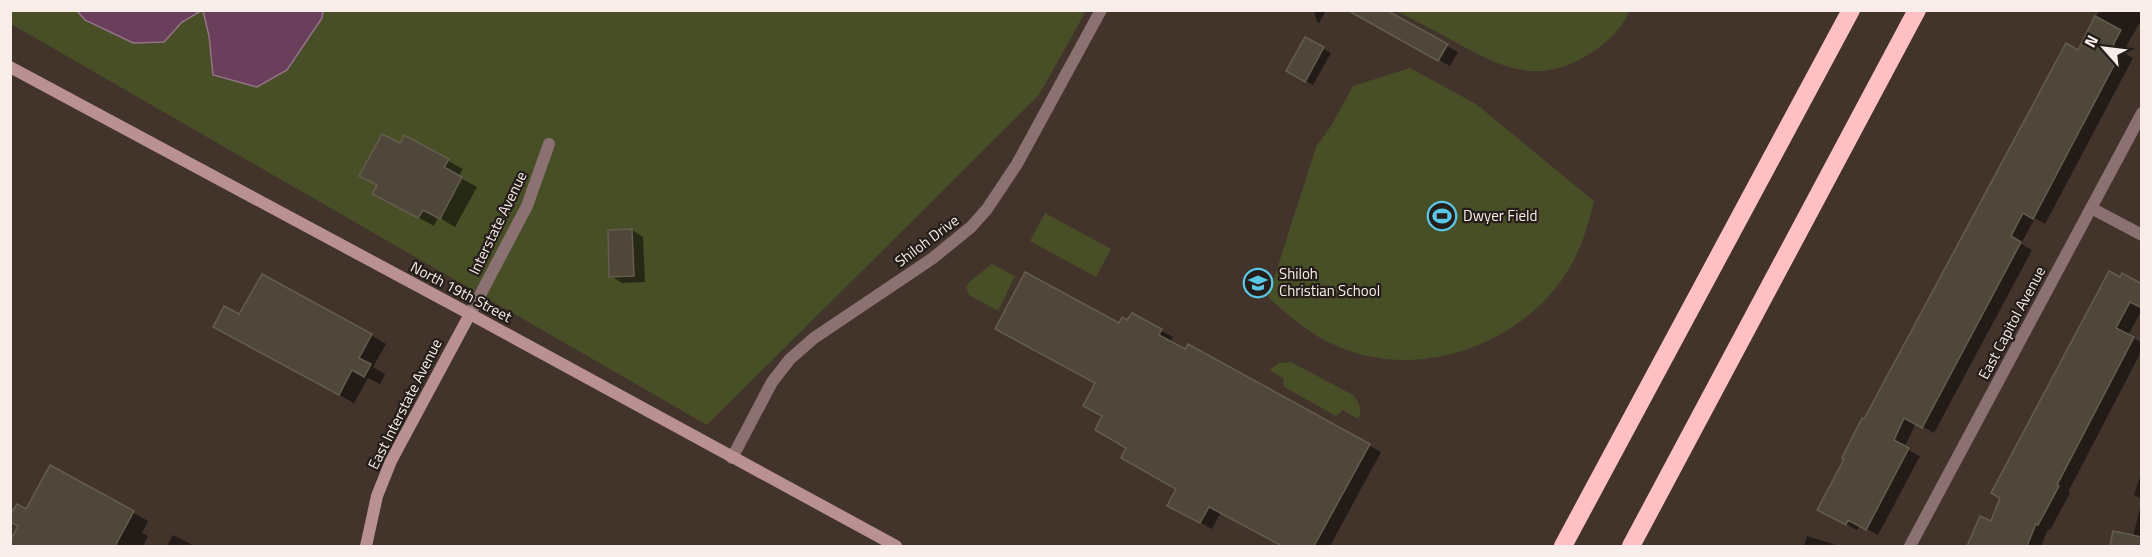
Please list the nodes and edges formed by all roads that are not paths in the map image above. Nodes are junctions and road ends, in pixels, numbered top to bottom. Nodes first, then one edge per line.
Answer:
1 (1101, 10) edge
2 (1851, 10) edge
3 (1917, 10) edge
4 (10, 67) edge
5 (2142, 113) edge
6 (549, 144) dead end
7 (2091, 208) junction
8 (2142, 235) edge
9 (470, 314) junction
10 (732, 458) junction
11 (366, 546) edge
12 (896, 546) edge
13 (1563, 546) edge
14 (1631, 546) edge
15 (1910, 546) edge

1 - 10 street, Shiloh Drive
2 - 13 highway
3 - 14 highway
4 - 9 street, North 19th Street
5 - 7 street, East Capitol Avenue
6 - 9 street, Interstate Avenue
7 - 8 street
7 - 15 street, East Capitol Avenue
9 - 10 street, North 19th Street
9 - 11 street, East Interstate Avenue
10 - 12 street, North 19th Street

